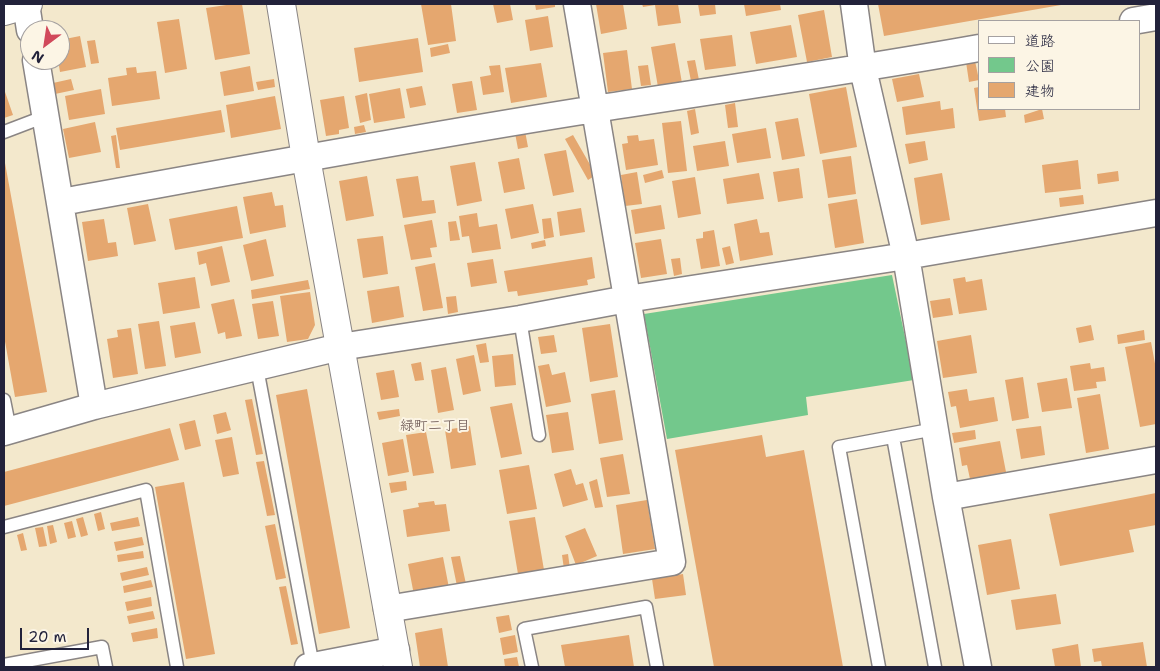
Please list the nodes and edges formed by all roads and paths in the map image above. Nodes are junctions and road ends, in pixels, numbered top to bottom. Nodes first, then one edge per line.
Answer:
1 (26, 4) edge
2 (281, 4) edge
3 (577, 4) edge
4 (854, 4) edge
5 (4, 11) edge
6 (1156, 17) edge
7 (28, 20) edge
8 (1139, 20) edge
9 (978, 48) edge
10 (863, 69) junction
11 (38, 70) edge
12 (594, 109) junction
13 (46, 116) junction
14 (4, 132) edge
15 (306, 158) junction
16 (61, 202) junction
17 (1156, 213) edge
18 (906, 256) junction
19 (627, 299) junction
20 (520, 319) junction
21 (340, 347) junction
22 (257, 368) junction
23 (4, 400) edge
24 (94, 406) junction
25 (935, 430) junction
26 (7, 431) edge
27 (539, 436) dead end
28 (893, 437) junction
29 (1156, 460) edge
30 (946, 497) junction
31 (4, 527) edge
32 (388, 609) junction
33 (397, 659) edge
34 (4, 665) edge
35 (106, 667) edge
36 (177, 667) edge
37 (311, 667) edge
38 (532, 667) edge
39 (657, 667) edge
40 (879, 667) edge
41 (935, 667) edge
42 (978, 667) edge

1 - 5 street
1 - 7 street
2 - 15 street
3 - 12 street
4 - 10 street
6 - 8 street
9 - 10 street
10 - 12 street
10 - 18 street
11 - 13 street
12 - 15 street
12 - 19 street
13 - 14 lane
13 - 16 street
15 - 16 street
15 - 21 street
16 - 24 street
17 - 18 street
18 - 19 street
18 - 25 street
19 - 20 street
19 - 32 street
20 - 21 street
20 - 27 lane
21 - 22 street
21 - 32 street
22 - 24 street
22 - 37 lane
23 - 26 lane
24 - 26 street
25 - 28 lane
25 - 30 street
28 - 40 lane
28 - 41 lane
29 - 30 street
30 - 42 street
31 - 36 lane
32 - 33 street
33 - 37 street
34 - 35 lane
38 - 39 lane

